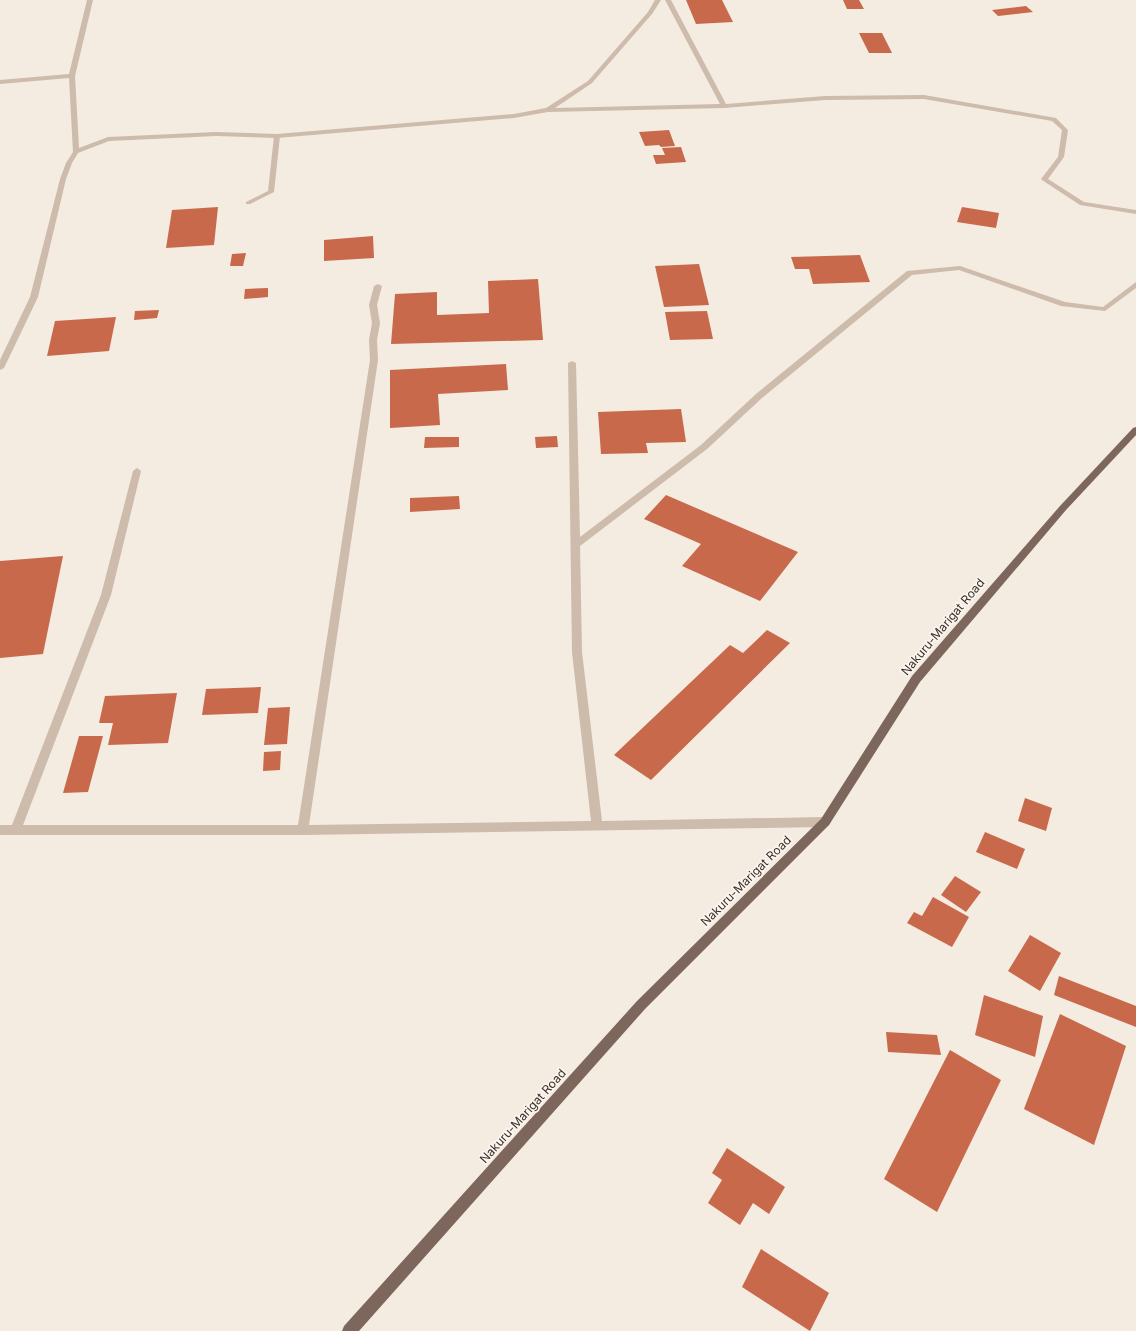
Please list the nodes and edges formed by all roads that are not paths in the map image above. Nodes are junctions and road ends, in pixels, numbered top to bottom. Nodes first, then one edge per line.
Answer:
1 (90, 0) edge
2 (658, 0) edge
3 (668, 0) edge
4 (72, 76) junction
5 (0, 82) edge
6 (724, 106) junction
7 (548, 110) junction
8 (278, 136) junction
9 (76, 152) junction
10 (248, 203) dead end
11 (1136, 212) edge
12 (1136, 284) edge
13 (378, 286) dead end
14 (572, 363) dead end
15 (0, 368) edge
16 (1136, 430) edge
17 (137, 471) dead end
18 (576, 544) junction
19 (825, 822) junction
20 (597, 826) junction
21 (0, 830) edge
22 (303, 830) junction
23 (15, 831) junction
24 (349, 1331) edge

1 - 4 street
2 - 7 street
3 - 6 street
4 - 5 street
4 - 9 street
6 - 7 street
6 - 11 street
7 - 8 street
8 - 9 street
8 - 10 street
9 - 15 street
12 - 18 street
13 - 22 street
14 - 18 street
16 - 19 main road, Nakuru-Marigat Road
17 - 23 street
18 - 20 street
19 - 20 street
19 - 24 main road, Nakuru-Marigat Road
20 - 22 street
21 - 23 street
22 - 23 street

